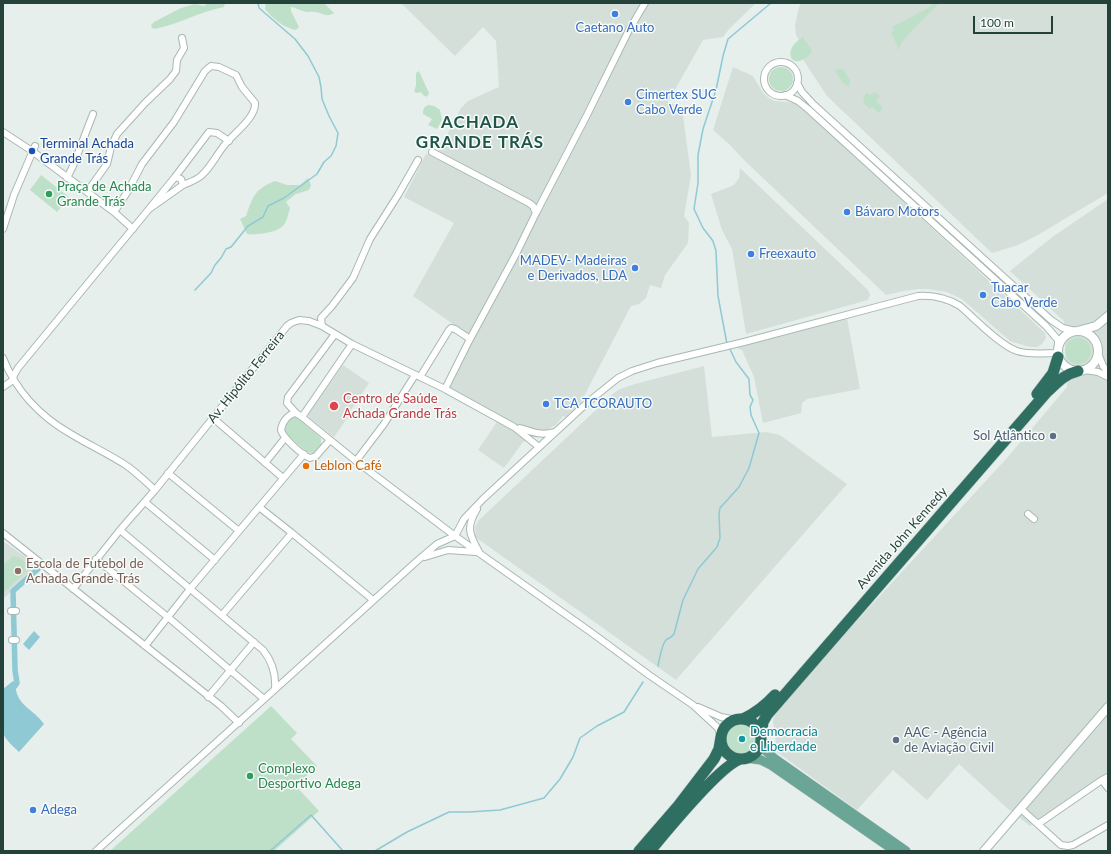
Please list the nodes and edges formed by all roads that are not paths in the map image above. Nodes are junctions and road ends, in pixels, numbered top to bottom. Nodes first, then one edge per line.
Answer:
1 (645, 3) edge
2 (182, 38) dead end
3 (797, 83) junction
4 (785, 95) junction
5 (93, 114) dead end
6 (3, 132) edge
7 (228, 141) junction
8 (34, 148) junction
9 (432, 152) dead end
10 (418, 160) dead end
11 (175, 177) junction
12 (67, 178) junction
13 (183, 185) junction
14 (87, 192) junction
15 (149, 209) junction
16 (114, 212) junction
17 (536, 213) junction
18 (3, 229) edge
19 (133, 229) junction
20 (1108, 316) edge
21 (1100, 324) junction
22 (322, 326) junction
23 (1077, 331) junction
24 (335, 334) junction
25 (470, 339) junction
26 (1097, 343) junction
27 (352, 344) junction
28 (1058, 352) junction
29 (1098, 353) junction
30 (3, 358) edge
31 (1082, 371) junction
32 (1108, 372) edge
33 (418, 376) junction
34 (1108, 377) edge
35 (13, 380) junction
36 (3, 387) edge
37 (445, 389) junction
38 (296, 413) junction
39 (302, 417) junction
40 (213, 418) junction
41 (514, 427) junction
42 (559, 429) junction
43 (285, 438) junction
44 (330, 440) junction
45 (539, 447) junction
46 (304, 454) junction
47 (356, 461) junction
48 (264, 463) junction
49 (168, 473) junction
50 (283, 478) junction
51 (155, 490) junction
52 (483, 499) junction
53 (145, 502) junction
54 (259, 507) junction
55 (1028, 514) dead end
56 (1034, 519) dead end
57 (120, 530) junction
58 (239, 531) junction
59 (3, 533) edge
60 (292, 533) junction
61 (456, 536) junction
62 (480, 553) junction
63 (96, 559) junction
64 (216, 560) junction
65 (417, 561) junction
66 (73, 589) junction
67 (190, 589) junction
68 (373, 600) junction
69 (222, 615) junction
70 (169, 618) junction
71 (254, 642) junction
72 (145, 646) junction
73 (231, 670) junction
74 (275, 689) junction
75 (208, 697) junction
76 (264, 699) junction
77 (692, 704) junction
78 (1108, 707) edge
79 (740, 719) junction
80 (239, 723) junction
81 (721, 737) junction
82 (760, 739) junction
83 (743, 758) junction
84 (1105, 779) edge
85 (1108, 788) edge
86 (1021, 809) junction
87 (1038, 824) junction
88 (1108, 825) edge
89 (96, 851) edge
90 (639, 851) edge
91 (650, 851) edge
92 (895, 851) edge
93 (906, 851) edge
94 (984, 851) edge

1 - 17 street
2 - 14 street
3 - 4 street
3 - 4 street
3 - 23 street
4 - 28 street
5 - 12 street
6 - 8 street
7 - 11 street
7 - 13 street
7 - 16 street
8 - 12 street
8 - 18 street
9 - 17 street
10 - 22 street
11 - 13 street
11 - 15 street
12 - 14 street
13 - 15 street
14 - 16 street
15 - 19 street
16 - 19 street
17 - 25 street
19 - 35 street
20 - 21 main road
21 - 23 main road
21 - 26 main road
22 - 24 street, Av. Hipólito Ferreira
22 - 40 street, Av. Hipólito Ferreira
23 - 26 main road
23 - 28 main road
24 - 27 street, Av. Hipólito Ferreira
24 - 38 street
25 - 33 street
25 - 37 street
26 - 29 main road
27 - 33 street, Av. Hipólito Ferreira
27 - 39 street
28 - 31 main road
28 - 42 street
28 - 79 highway, Avenida John Kennedy
29 - 31 main road
29 - 32 street
30 - 35 street
31 - 34 street
31 - 82 highway, Avenida John Kennedy
33 - 37 street, Av. Hipólito Ferreira
33 - 47 street
35 - 36 street
35 - 51 street
37 - 41 street, Av. Hipólito Ferreira
38 - 39 street
38 - 43 street
39 - 44 street
40 - 48 street
40 - 49 street, Av. Hipólito Ferreira
41 - 42 street
41 - 45 street
42 - 45 street
43 - 46 street
43 - 48 street
44 - 46 street
44 - 47 street
45 - 52 street
46 - 50 street
47 - 61 street
48 - 50 street
49 - 51 street, Av. Hipólito Ferreira
49 - 58 street
50 - 54 street
51 - 53 street, Av. Hipólito Ferreira
52 - 61 street
52 - 62 street
53 - 57 street, Av. Hipólito Ferreira
53 - 64 street
54 - 58 street
54 - 60 street
55 - 56 street
57 - 63 street, Av. Hipólito Ferreira
57 - 67 street
58 - 64 street
59 - 66 street
60 - 68 street
60 - 69 street
61 - 62 street
61 - 65 street
62 - 65 street
62 - 77 street
63 - 66 street, Av. Hipólito Ferreira
63 - 70 street
64 - 67 street
65 - 68 street
66 - 72 street
67 - 69 street
67 - 70 street
68 - 74 street
69 - 71 street
70 - 72 street
70 - 73 street
71 - 73 street
71 - 74 street
72 - 75 street
73 - 75 street
73 - 76 street
74 - 76 street
75 - 80 street
76 - 80 street
77 - 79 street
77 - 81 street
78 - 86 main road
79 - 81 highway
79 - 82 highway
80 - 89 street
81 - 83 highway
81 - 90 highway
82 - 83 highway
82 - 93 main road
83 - 91 highway
83 - 92 main road
84 - 85 street
84 - 87 street
86 - 87 street
86 - 94 main road
87 - 88 street

